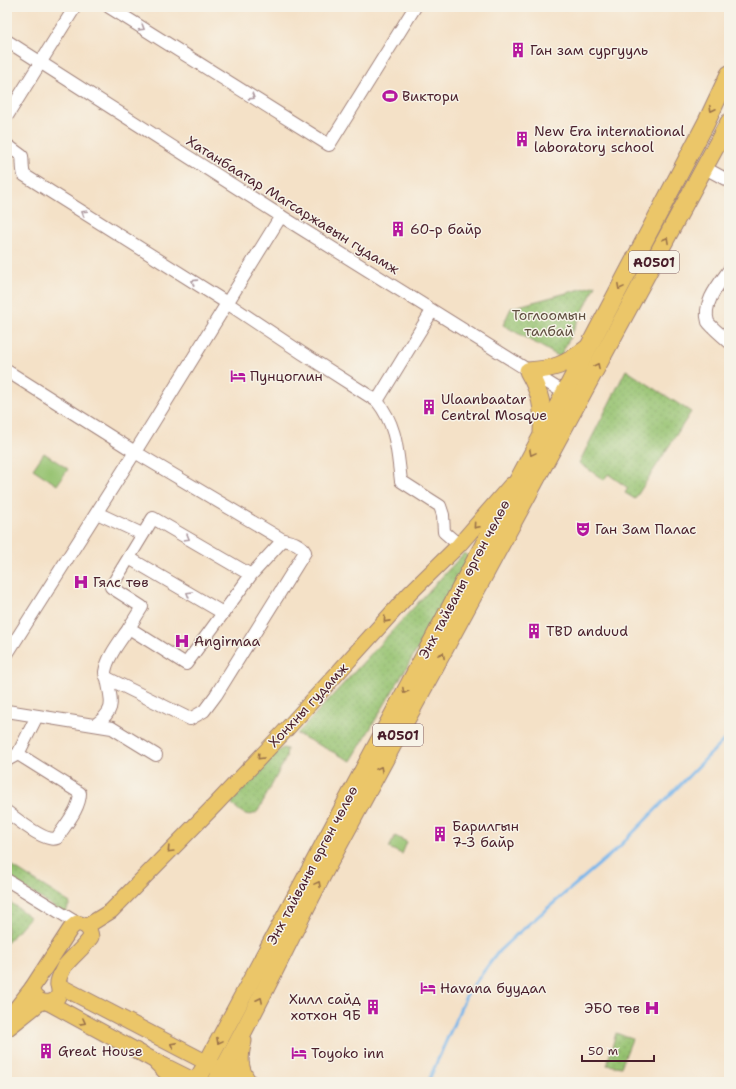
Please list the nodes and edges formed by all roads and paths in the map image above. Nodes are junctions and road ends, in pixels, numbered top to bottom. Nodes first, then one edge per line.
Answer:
1 (75, 7) edge
2 (109, 7) edge
3 (415, 7) edge
4 (7, 41) edge
5 (41, 62) junction
6 (729, 74) edge
7 (7, 116) edge
8 (729, 122) edge
9 (7, 145) edge
10 (705, 168) junction
11 (729, 181) edge
12 (281, 216) junction
13 (729, 270) edge
14 (227, 303) junction
15 (432, 311) junction
16 (729, 342) edge
17 (588, 348) junction
18 (7, 371) edge
19 (528, 371) junction
20 (571, 397) junction
21 (377, 401) junction
22 (542, 434) junction
23 (135, 452) junction
24 (520, 475) junction
25 (97, 513) junction
26 (142, 534) junction
27 (283, 540) junction
28 (459, 545) junction
29 (129, 558) junction
30 (251, 575) junction
31 (223, 613) junction
32 (129, 628) junction
33 (7, 654) edge
34 (107, 678) junction
35 (7, 711) edge
36 (37, 716) junction
37 (95, 725) junction
38 (18, 754) junction
39 (156, 755) dead end
40 (7, 760) edge
41 (7, 812) edge
42 (7, 880) edge
43 (82, 925) junction
44 (58, 985) junction
45 (32, 988) junction
46 (45, 1002) junction
47 (7, 1020) edge
48 (248, 1023) junction
49 (7, 1029) edge
50 (157, 1062) junction
51 (207, 1063) junction
52 (219, 1077) edge
53 (176, 1082) edge
54 (196, 1082) edge
55 (244, 1082) edge
56 (248, 1082) edge

1 - 5 street
2 -> 3 street
4 - 5 street, Хатанбаатар Магсаржавын гудамж
5 - 7 street
5 - 12 street, Хатанбаатар Магсаржавын гудамж
6 -> 17 highway, Энх тайваны өргөн чөлөө / A0501
8 - 10 highway, Энх тайваны өргөн чөлөө / A0501
14 -> 9 street
10 - 11 street
20 -> 10 highway, Энх тайваны өргөн чөлөө / A0501
12 - 14 street
12 - 15 street, Хатанбаатар Магсаржавын гудамж
13 - 16 street
14 - 21 street
14 - 23 street
15 - 19 street, Хатанбаатар Магсаржавын гудамж
15 - 21 street
17 - 19 highway
17 - 20 highway, Энх тайваны өргөн чөлөө / A0501
18 - 23 street
19 - 20 street, Хатанбаатар Магсаржавын гудамж
19 - 22 highway
20 - 22 highway, Энх тайваны өргөн чөлөө / A0501
48 -> 20 highway, Энх тайваны өргөн чөлөө / A0501
21 - 28 street
22 -> 24 highway, Энх тайваны өргөн чөлөө / A0501
23 - 25 street
23 - 27 street
24 -> 28 main road, Хонхны гудамж
24 -> 51 highway, Энх тайваны өргөн чөлөө / A0501
25 - 26 street
25 - 33 street
26 - 29 street
26 -> 30 street
27 - 30 street
27 - 34 street
28 -> 43 main road, Хонхны гудамж
31 -> 29 street
29 - 32 street
30 - 31 street
31 - 32 street
32 - 34 street
34 - 37 street
35 - 36 street
36 - 37 street
36 - 38 street
37 - 39 street
38 - 40 street
38 - 41 street
42 - 43 street
43 - 44 main road
43 - 45 main road, Хонхны гудамж
44 - 46 main road
51 -> 44 main road
45 - 46 main road
45 - 47 main road, Хонхны гудамж
46 - 49 main road
46 -> 50 main road
48 - 52 highway, Энх тайваны өргөн чөлөө / A0501
48 - 56 highway
50 - 53 highway
50 - 54 main road
51 - 52 main road
51 - 54 highway, Энх тайваны өргөн чөлөө / A0501
52 - 55 main road

